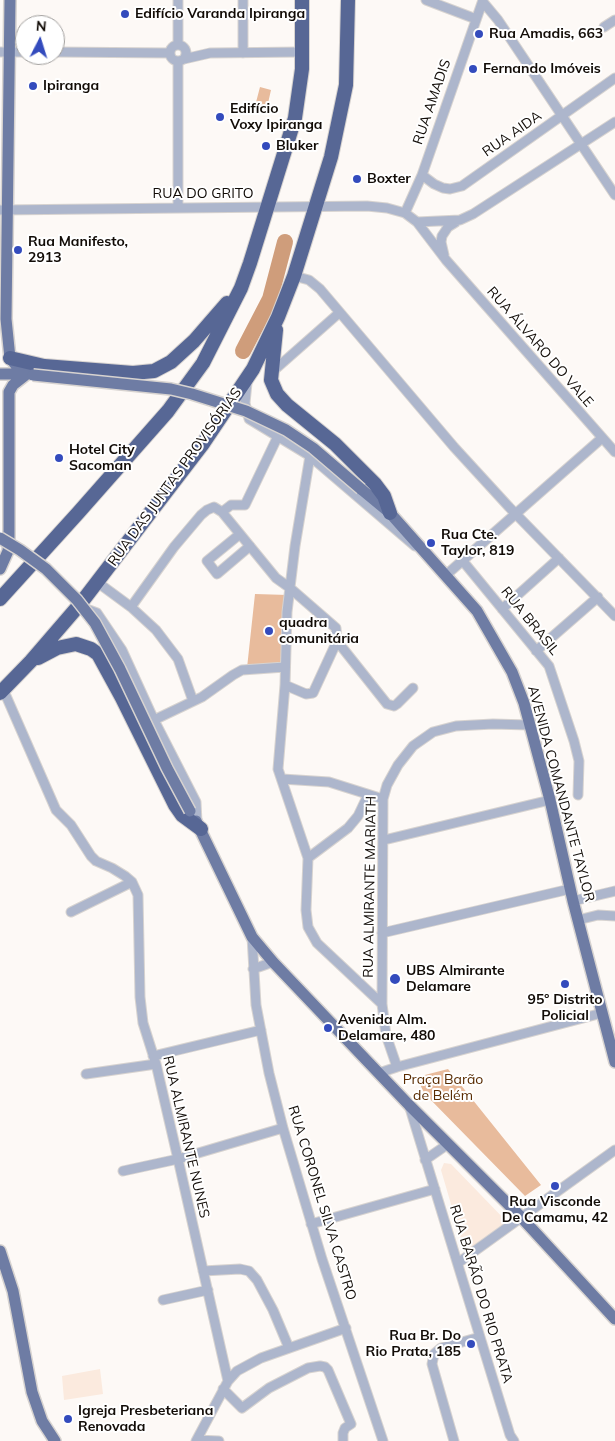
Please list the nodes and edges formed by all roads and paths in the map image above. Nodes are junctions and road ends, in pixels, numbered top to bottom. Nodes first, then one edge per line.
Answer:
1 (10, 0) edge
2 (178, 0) edge
3 (243, 0) edge
4 (302, 0) edge
5 (348, 0) edge
6 (426, 0) edge
7 (483, 1) edge
8 (476, 19) junction
9 (615, 20) edge
10 (604, 27) dead end
11 (181, 46) junction
12 (5, 52) edge
13 (65, 52) edge
14 (302, 52) junction
15 (170, 53) junction
16 (210, 53) junction
17 (243, 53) junction
18 (181, 60) junction
19 (615, 78) edge
20 (562, 116) junction
21 (615, 122) edge
22 (580, 143) junction
23 (422, 175) junction
24 (615, 195) edge
25 (273, 207) junction
26 (316, 207) junction
27 (178, 208) junction
28 (4, 210) edge
29 (405, 213) junction
30 (460, 220) junction
31 (417, 222) junction
32 (446, 260) junction
33 (294, 276) junction
34 (241, 288) junction
35 (340, 313) junction
36 (278, 317) junction
37 (5, 356) edge
38 (271, 373) junction
39 (0, 374) edge
40 (30, 374) junction
41 (247, 378) junction
42 (278, 436) junction
43 (602, 438) junction
44 (615, 452) edge
45 (310, 456) junction
46 (222, 512) junction
47 (390, 513) junction
48 (516, 514) junction
49 (4, 528) edge
50 (240, 534) junction
51 (0, 538) edge
52 (250, 546) junction
53 (424, 551) junction
54 (560, 558) junction
55 (462, 560) junction
56 (0, 569) edge
57 (446, 575) junction
58 (97, 582) junction
59 (290, 588) junction
60 (598, 597) junction
61 (0, 599) edge
62 (78, 606) junction
63 (131, 607) junction
64 (502, 609) junction
65 (615, 616) edge
66 (337, 638) junction
67 (536, 651) junction
68 (31, 662) junction
69 (285, 667) junction
70 (284, 685) junction
71 (413, 688) dead end
72 (2, 691) edge
73 (193, 701) junction
74 (154, 720) junction
75 (529, 725) junction
76 (282, 780) junction
77 (368, 795) junction
78 (578, 795) dead end
79 (383, 799) junction
80 (550, 800) junction
81 (199, 826) junction
82 (384, 840) junction
83 (308, 858) junction
84 (132, 882) junction
85 (570, 889) junction
86 (615, 891) edge
87 (573, 901) junction
88 (71, 912) dead end
89 (615, 916) edge
90 (578, 920) junction
91 (382, 933) junction
92 (252, 937) junction
93 (273, 962) junction
94 (253, 969) junction
95 (382, 1004) junction
96 (602, 1013) junction
97 (261, 1030) junction
98 (154, 1060) junction
99 (615, 1062) edge
100 (397, 1067) junction
101 (379, 1073) junction
102 (86, 1074) dead end
103 (409, 1104) junction
104 (283, 1128) junction
105 (448, 1144) junction
106 (615, 1150) edge
107 (178, 1159) junction
108 (425, 1160) junction
109 (123, 1171) dead end
110 (435, 1189) junction
111 (521, 1217) junction
112 (311, 1224) junction
113 (0, 1251) edge
114 (458, 1263) junction
115 (203, 1271) junction
116 (208, 1290) junction
117 (163, 1300) dead end
118 (615, 1320) edge
119 (346, 1328) junction
120 (480, 1337) junction
121 (289, 1348) junction
122 (226, 1385) junction
123 (511, 1439) edge
124 (197, 1440) edge
125 (56, 1441) edge
126 (219, 1441) edge
127 (342, 1441) edge
128 (383, 1441) edge
129 (454, 1441) edge

1 - 12 main road
2 - 11 street
3 - 17 street
4 - 14 highway
5 - 26 highway, RUA DAS JUNTAS PROVISÓRIAS
6 - 8 street
7 - 8 street, RUA AMADIS
7 - 20 street
8 - 23 street, RUA AMADIS
9 - 10 street
11 - 15 street
11 - 16 street
11 - 18 street
12 - 28 main road
13 - 15 street
14 - 17 street
14 - 25 highway
15 - 18 street
16 - 17 street
16 - 18 street
18 - 27 street
19 - 20 street, RUA AIDA
20 - 22 street
20 - 23 street, RUA AIDA
21 - 22 street
22 - 24 street
22 - 30 street
23 - 29 street, RUA AMADIS
25 - 26 street, RUA DO GRITO
25 - 27 street, RUA DO GRITO
25 - 34 highway
26 - 29 street, RUA DO GRITO
26 - 33 highway, RUA DAS JUNTAS PROVISÓRIAS
27 - 28 street, RUA DO GRITO
28 - 37 main road
29 - 31 street, RUA ÁLVARO DO VALE
30 - 31 street
30 - 32 street
31 - 32 street, RUA ÁLVARO DO VALE
32 - 43 street, RUA ÁLVARO DO VALE
33 - 35 street
33 - 36 highway, RUA DAS JUNTAS PROVISÓRIAS
34 - 37 highway
34 - 61 highway
35 - 38 street
35 - 48 street
36 - 38 highway
36 - 41 highway, RUA DAS JUNTAS PROVISÓRIAS
37 - 40 main road
38 - 47 highway
39 - 40 main road, AVENIDA COMANDANTE TAYLOR
40 - 47 main road, AVENIDA COMANDANTE TAYLOR, bridge
40 - 49 main road
41 - 42 street
41 - 58 highway, RUA DAS JUNTAS PROVISÓRIAS
42 - 45 street
42 - 46 street
43 - 44 street, RUA ÁLVARO DO VALE
43 - 48 street
45 - 53 street
45 - 59 street
46 - 50 street
46 - 63 street
47 - 53 main road, AVENIDA COMANDANTE TAYLOR
48 - 54 street
48 - 55 street
49 - 56 main road
50 - 52 street
50 - 52 street
51 - 81 main road, bridge
52 - 59 street
53 - 57 main road, AVENIDA COMANDANTE TAYLOR
54 - 60 street
54 - 64 street
55 - 57 street
55 - 64 street, RUA BRASIL
57 - 75 main road, AVENIDA COMANDANTE TAYLOR
58 - 62 highway, RUA DAS JUNTAS PROVISÓRIAS
58 - 63 street
59 - 66 street
59 - 69 street
60 - 65 street
60 - 67 street
62 - 68 highway, RUA DAS JUNTAS PROVISÓRIAS
62 - 74 street
63 - 73 street
64 - 67 street, RUA BRASIL
66 - 70 street
66 - 71 street
67 - 78 street, RUA BRASIL
68 - 72 highway, RUA DAS JUNTAS PROVISÓRIAS
68 - 81 highway
69 - 70 street
69 - 73 street
70 - 76 street
72 - 84 street
73 - 74 street
74 - 81 street
75 - 79 street, RUA ALMIRANTE MARIATH
75 - 80 main road, AVENIDA COMANDANTE TAYLOR
76 - 77 street
76 - 83 street
77 - 79 street
77 - 83 street
79 - 82 street, RUA ALMIRANTE MARIATH
80 - 82 street
80 - 85 main road, AVENIDA COMANDANTE TAYLOR
81 - 92 main road
82 - 91 street, RUA ALMIRANTE MARIATH
83 - 95 street
84 - 88 street
84 - 98 street, RUA ALMIRANTE NUNES
85 - 87 main road, AVENIDA COMANDANTE TAYLOR
85 - 91 street
86 - 87 street
87 - 90 main road, AVENIDA COMANDANTE TAYLOR
89 - 90 street
90 - 96 main road, AVENIDA COMANDANTE TAYLOR
91 - 95 street, RUA ALMIRANTE MARIATH
92 - 93 main road
92 - 94 street, RUA CORONEL SILVA CASTRO
93 - 94 street
93 - 101 main road
94 - 97 street, RUA CORONEL SILVA CASTRO
95 - 100 street, RUA ALMIRANTE MARIATH
96 - 99 main road, AVENIDA COMANDANTE TAYLOR
96 - 100 street
97 - 98 street
97 - 104 street, RUA CORONEL SILVA CASTRO
98 - 102 street
98 - 107 street, RUA ALMIRANTE NUNES
100 - 101 street
101 - 103 main road
103 - 105 main road
103 - 108 street, RUA BARÃO DO RIO PRATA
104 - 107 street
104 - 112 street, RUA CORONEL SILVA CASTRO
105 - 108 street
105 - 111 main road
106 - 111 street
107 - 109 street
107 - 115 street, RUA ALMIRANTE NUNES
108 - 110 street, RUA BARÃO DO RIO PRATA
110 - 112 street
110 - 114 street, RUA BARÃO DO RIO PRATA
111 - 114 street
111 - 118 main road
112 - 119 street, RUA CORONEL SILVA CASTRO
113 - 125 main road
114 - 120 street, RUA BARÃO DO RIO PRATA
115 - 116 street, RUA ALMIRANTE NUNES
115 - 121 street
116 - 117 street
116 - 122 street, RUA ALMIRANTE NUNES
119 - 121 street
119 - 128 street, RUA CORONEL SILVA CASTRO
120 - 123 street, RUA BARÃO DO RIO PRATA
120 - 129 street
121 - 122 street
122 - 124 street
122 - 127 street
124 - 126 street

